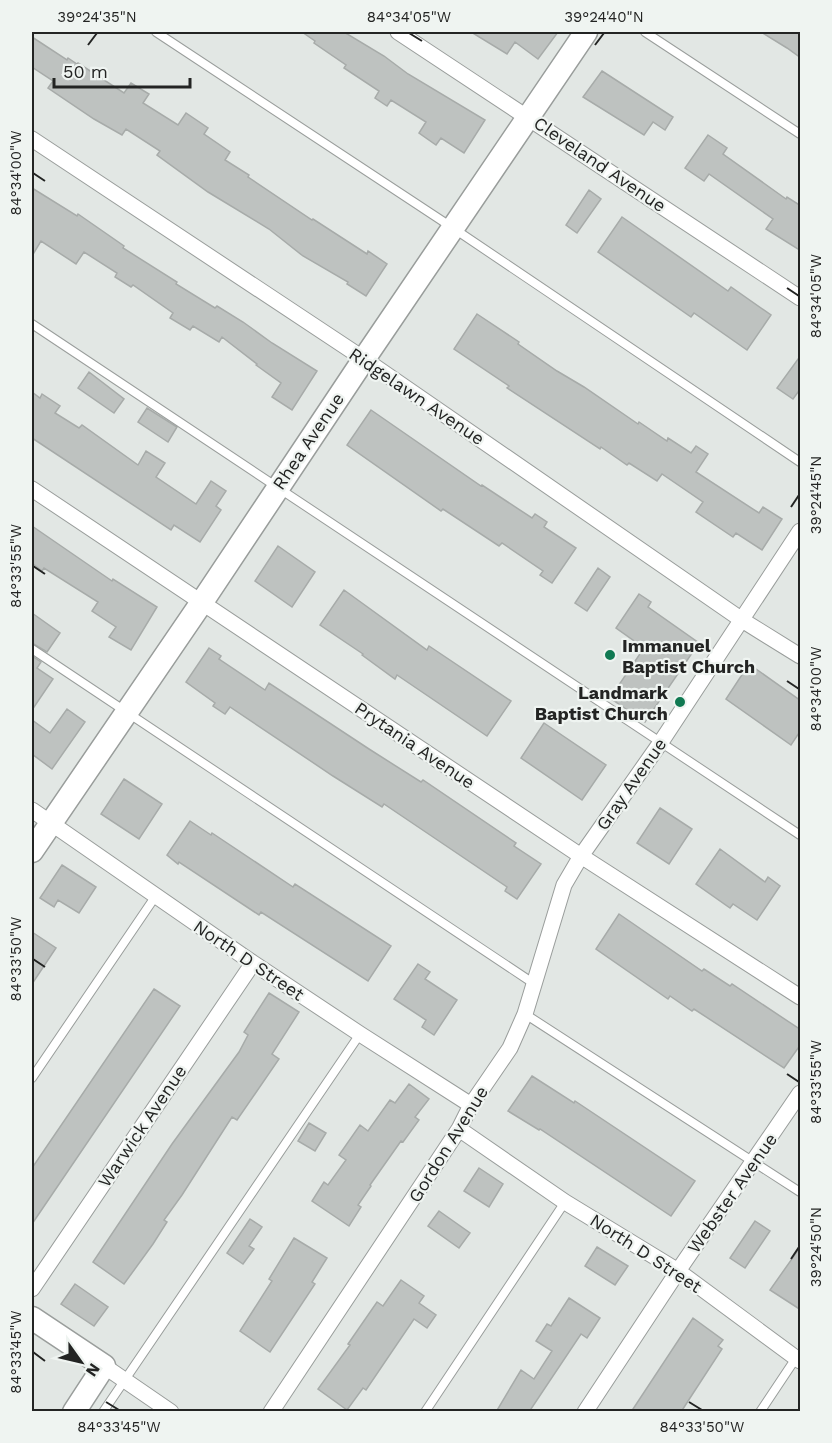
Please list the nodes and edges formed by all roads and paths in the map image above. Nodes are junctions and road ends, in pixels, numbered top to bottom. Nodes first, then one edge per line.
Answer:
1 (156, 32) edge
2 (398, 32) edge
3 (586, 32) edge
4 (645, 32) edge
5 (529, 116) junction
6 (801, 134) edge
7 (32, 139) edge
8 (453, 228) junction
9 (801, 298) edge
10 (32, 324) edge
11 (364, 359) junction
12 (801, 462) edge
13 (278, 487) junction
14 (32, 489) edge
15 (801, 531) edge
16 (202, 602) junction
17 (742, 620) junction
18 (32, 649) edge
19 (801, 656) edge
20 (127, 712) junction
21 (661, 742) junction
22 (32, 810) edge
23 (51, 823) junction
24 (801, 835) edge
25 (32, 851) edge
26 (581, 856) junction
27 (155, 897) junction
28 (253, 963) junction
29 (533, 983) junction
30 (801, 996) edge
31 (525, 1014) junction
32 (360, 1034) junction
33 (32, 1078) edge
34 (801, 1094) edge
35 (471, 1105) junction
36 (459, 1129) junction
37 (754, 1161) junction
38 (801, 1192) edge
39 (565, 1202) junction
40 (678, 1271) junction
41 (32, 1289) edge
42 (32, 1318) edge
43 (798, 1360) edge
44 (104, 1366) junction
45 (124, 1380) junction
46 (74, 1412) edge
47 (103, 1412) edge
48 (171, 1412) edge
49 (271, 1412) edge
50 (425, 1412) edge
51 (585, 1412) edge
52 (760, 1412) edge

1 - 8 lane
2 - 5 street, Cleveland Avenue
3 - 5 street, Rhea Avenue
4 - 6 lane
5 - 8 street, Rhea Avenue
5 - 9 street, Cleveland Avenue
7 - 11 street, Ridgelawn Avenue
8 - 11 street, Rhea Avenue
8 - 12 lane
10 - 13 lane
11 - 13 street, Rhea Avenue
11 - 17 street, Ridgelawn Avenue
13 - 16 street, Rhea Avenue
13 - 21 lane
14 - 16 street, Prytania Avenue
15 - 17 street, Gray Avenue
16 - 20 street, Rhea Avenue
16 - 26 street, Prytania Avenue
17 - 19 street, Ridgelawn Avenue
17 - 21 street, Gray Avenue
18 - 20 lane
20 - 23 street, Rhea Avenue
20 - 29 lane
21 - 24 lane
21 - 26 street, Gray Avenue
22 - 23 street, North D Street
23 - 25 street, Rhea Avenue
23 - 27 street, North D Street
26 - 29 street, Gordon Avenue
26 - 30 street, Prytania Avenue
27 - 28 street, North D Street
27 - 33 lane
28 - 32 street, North D Street
28 - 41 street, Warwick Avenue
29 - 31 street, Gordon Avenue
31 - 35 street, Gordon Avenue
31 - 37 lane
32 - 35 street, North D Street
32 - 45 lane
34 - 37 street, Webster Avenue
35 - 36 street, Gordon Avenue
36 - 39 street, North D Street
36 - 49 street, Gordon Avenue
37 - 38 lane
37 - 40 street, Webster Avenue
39 - 40 street, North D Street
39 - 50 lane
40 - 43 street, North D Street
40 - 51 street, Webster Avenue
42 - 44 street
43 - 52 lane
44 - 45 street
44 - 46 street
45 - 47 lane
45 - 48 street

